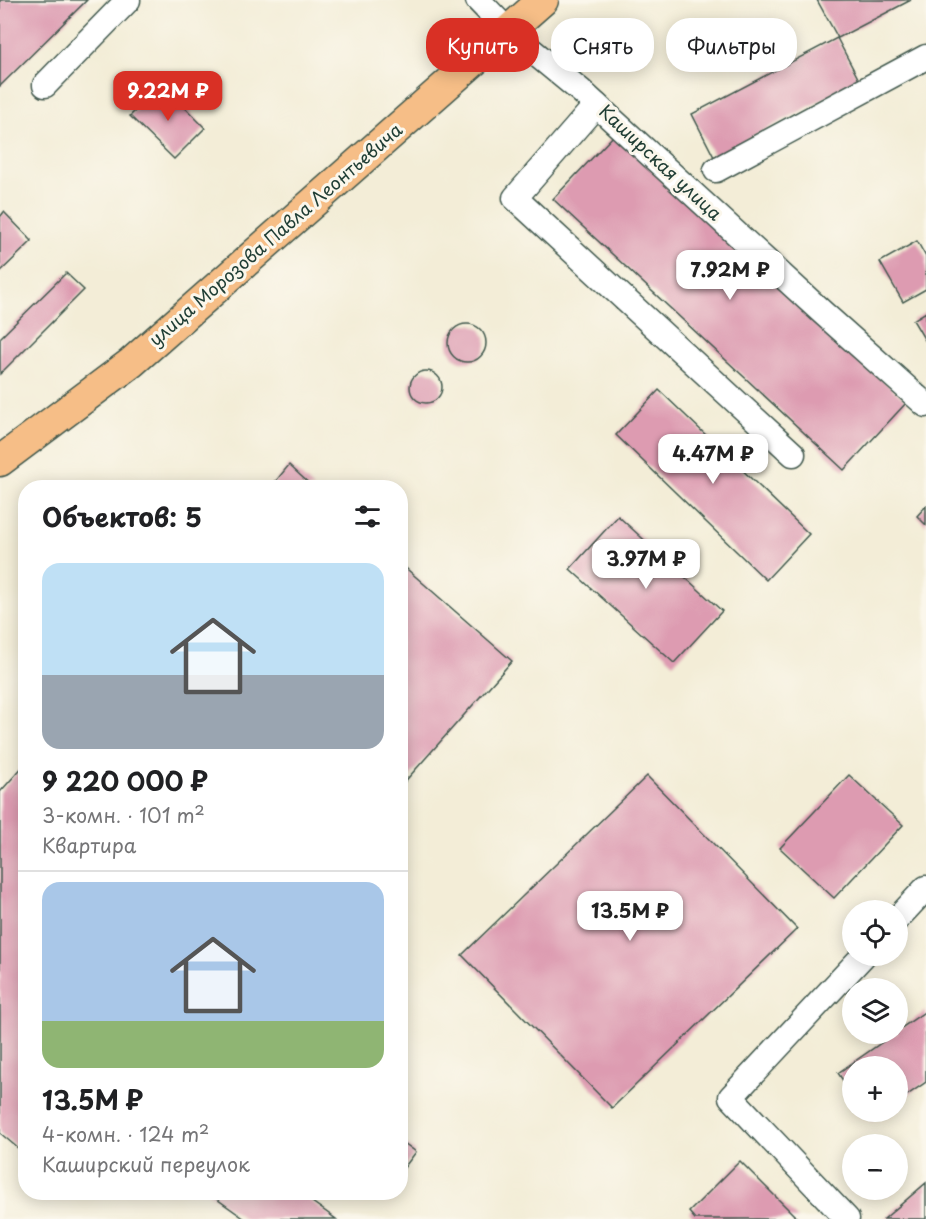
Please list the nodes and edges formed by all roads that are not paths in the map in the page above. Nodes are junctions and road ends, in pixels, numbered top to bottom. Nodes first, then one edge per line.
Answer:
1 (128, 0) edge
2 (478, 0) edge
3 (543, 0) edge
4 (495, 18) edge
5 (523, 18) edge
6 (539, 57) edge
7 (926, 57) edge
8 (461, 72) edge
9 (45, 85) dead end
10 (589, 98) junction
11 (716, 170) dead end
12 (926, 405) edge
13 (793, 454) dead end
14 (0, 461) edge
15 (926, 888) edge
16 (908, 907) edge
17 (854, 966) edge
18 (846, 1219) edge

1 - 9 street
2 - 4 street, Каширская улица
3 - 5 main road, улица Морозова Павла Леонтьевича
6 - 10 street, Каширская улица
7 - 11 street
8 - 14 main road, улица Морозова Павла Леонтьевича
10 - 12 street, Каширская улица
10 - 13 street
15 - 16 street
17 - 18 street

